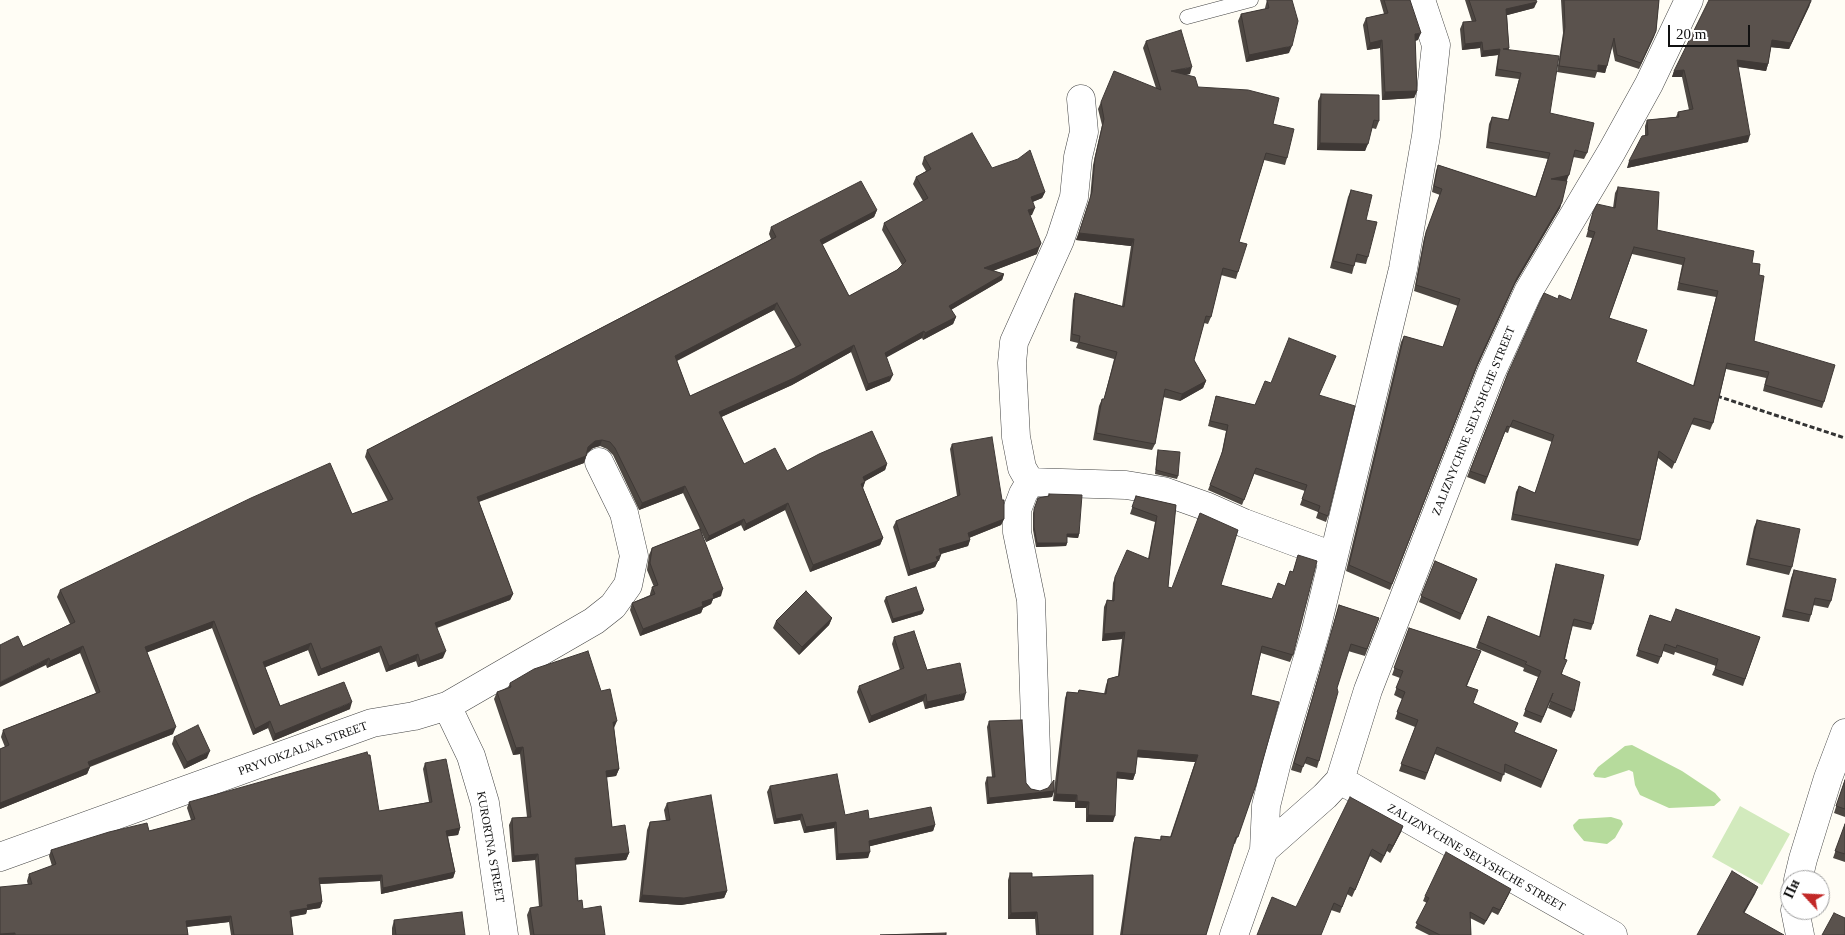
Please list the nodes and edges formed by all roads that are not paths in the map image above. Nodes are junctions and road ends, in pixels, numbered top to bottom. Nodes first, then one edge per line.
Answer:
1 (1251, 0) edge
2 (1421, 0) edge
3 (1688, 0) edge
4 (1187, 17) dead end
5 (1080, 99) dead end
6 (599, 462) dead end
7 (1030, 482) junction
8 (1333, 556) junction
9 (447, 706) junction
10 (1845, 733) edge
11 (1340, 780) junction
12 (1037, 781) dead end
13 (1264, 850) junction
14 (0, 857) edge
15 (1800, 870) edge
16 (1797, 920) edge
17 (504, 935) edge
18 (1234, 935) edge
19 (1613, 935) edge
20 (1800, 935) edge

1 - 4 lane
2 - 8 street
3 - 11 street, ZALIZNYCHNE SELYSHCHE STREET
5 - 7 street
6 - 9 street, PRYVOKZALNA STREET
7 - 8 street
7 - 12 street
8 - 13 street
9 - 14 street, PRYVOKZALNA STREET
9 - 17 street, KURORTNA STREET
10 - 15 street
11 - 13 street, ZALIZNYCHNE SELYSHCHE STREET
11 - 19 street, ZALIZNYCHNE SELYSHCHE STREET
13 - 18 street
16 - 20 street

